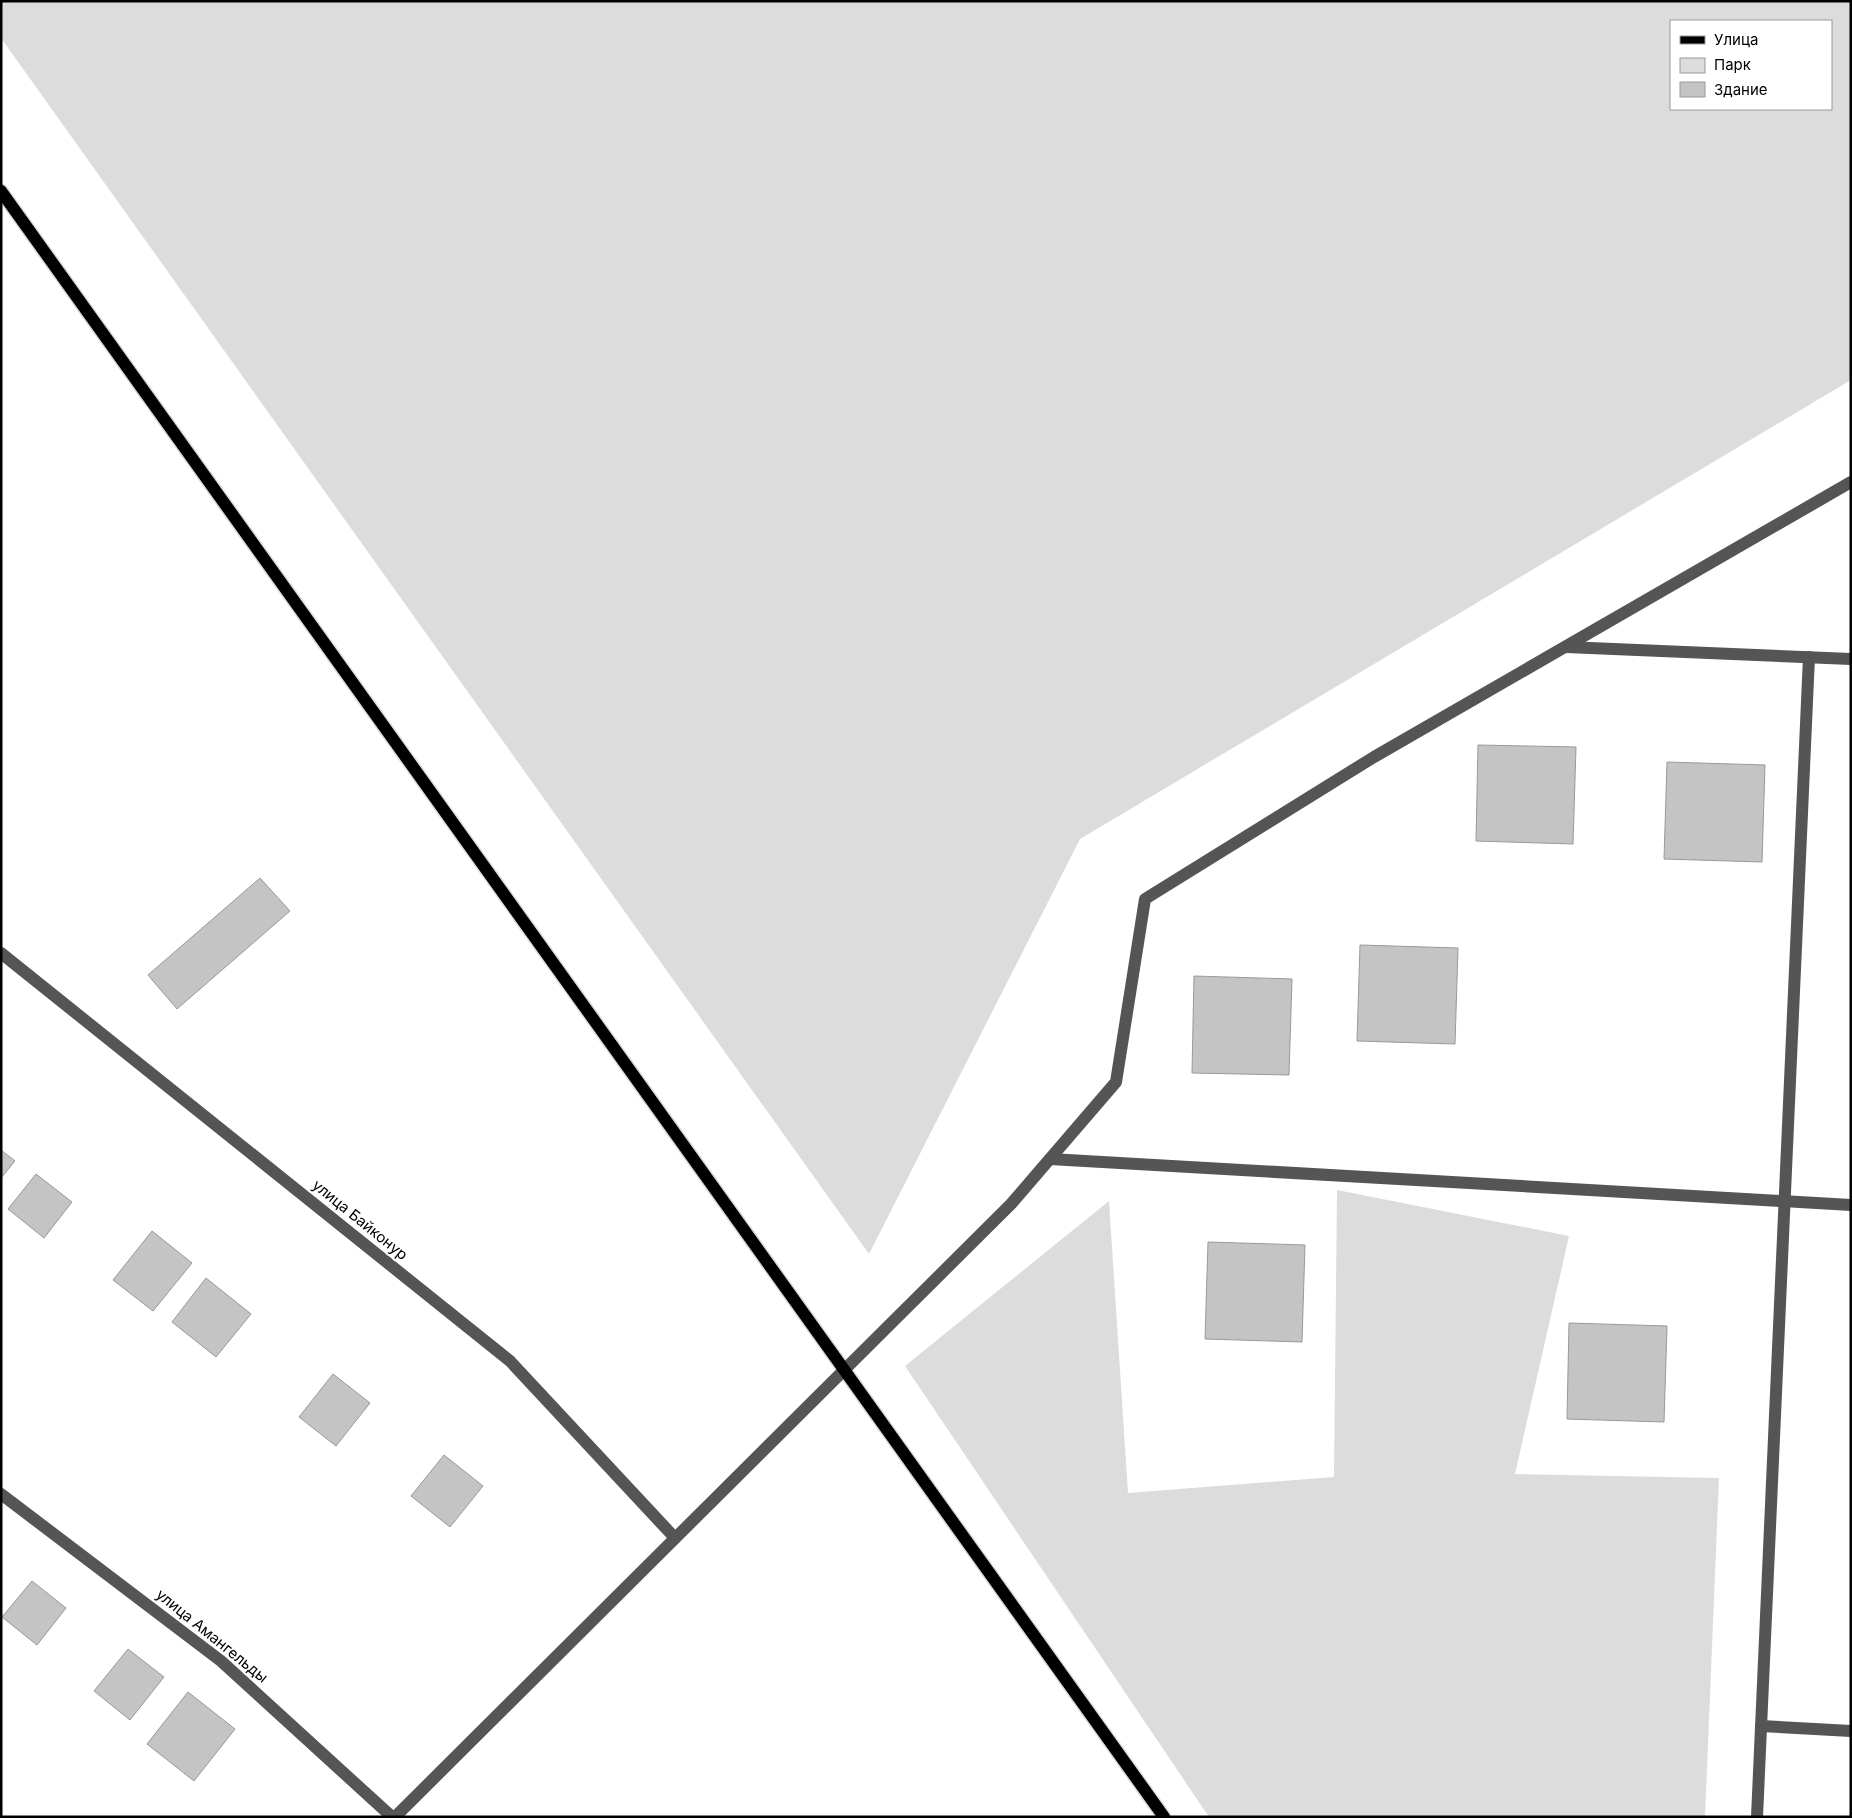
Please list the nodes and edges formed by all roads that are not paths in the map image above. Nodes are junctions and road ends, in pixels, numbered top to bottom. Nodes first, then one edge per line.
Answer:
1 (1, 191) edge
2 (1851, 482) edge
3 (1565, 647) junction
4 (1808, 657) junction
5 (1851, 659) edge
6 (1, 953) edge
7 (1050, 1159) junction
8 (1784, 1202) junction
9 (1851, 1205) edge
10 (844, 1370) junction
11 (1, 1494) edge
12 (675, 1538) junction
13 (1761, 1726) junction
14 (1851, 1731) edge
15 (393, 1817) edge
16 (1164, 1817) edge
17 (1757, 1817) edge

1 - 10 main road
2 - 3 street
3 - 4 street
3 - 7 street
4 - 5 street
4 - 8 street
6 - 12 street, улица Байконур
7 - 8 street
7 - 10 street
8 - 9 street
8 - 13 street
10 - 12 street
10 - 16 main road
11 - 15 street, улица Амангельды
12 - 15 street
13 - 14 street
13 - 17 street

